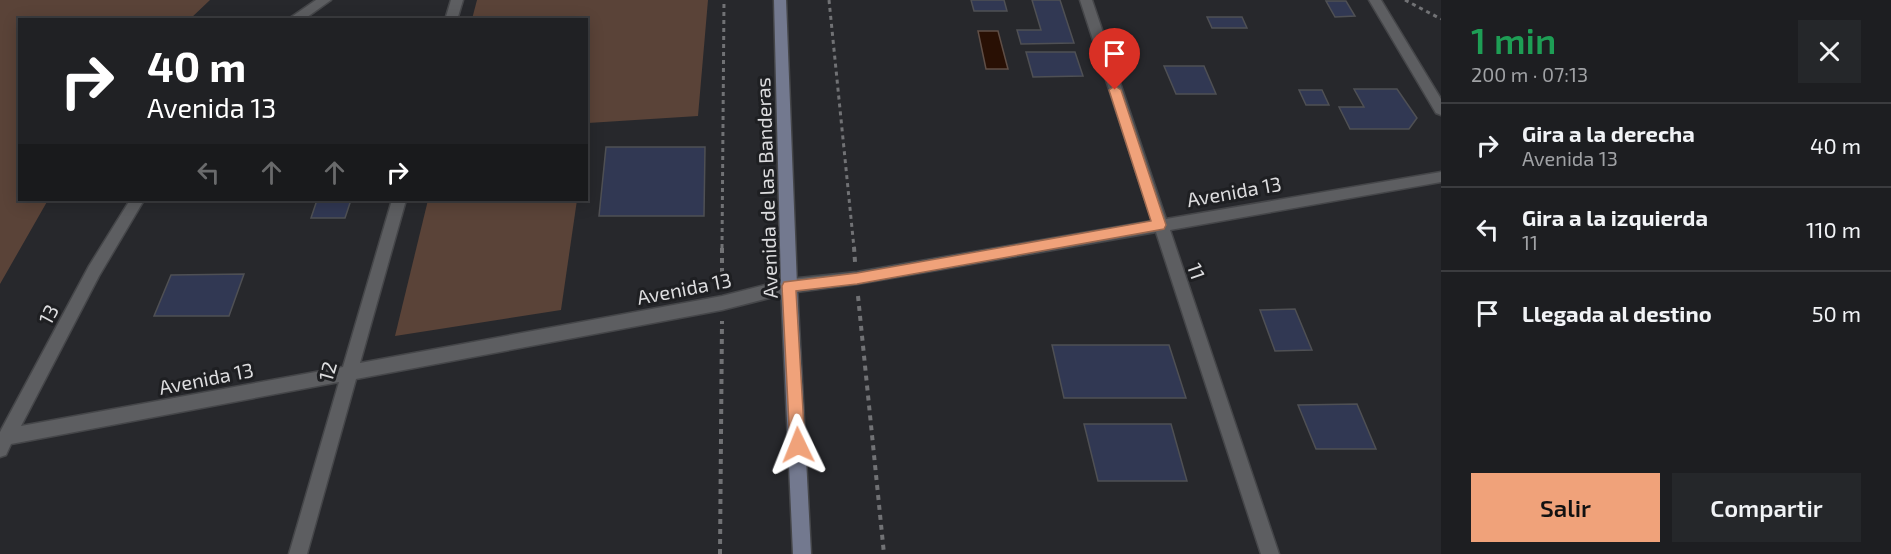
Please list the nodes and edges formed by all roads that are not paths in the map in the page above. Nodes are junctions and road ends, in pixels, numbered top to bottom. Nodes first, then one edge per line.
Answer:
1 (325, 0) edge
2 (457, 0) edge
3 (780, 0) edge
4 (1086, 0) edge
5 (1375, 0) edge
6 (296, 18) edge
7 (452, 18) edge
8 (1441, 110) edge
9 (1441, 177) edge
10 (136, 201) edge
11 (399, 201) edge
12 (1159, 225) junction
13 (789, 286) junction
14 (348, 373) junction
15 (3, 443) edge
16 (298, 554) edge
17 (802, 554) edge
18 (1270, 554) edge

1 - 6 street
2 - 7 street
3 - 13 street, Avenida de las Banderas
4 - 12 street, 11
5 - 8 street
9 - 12 street, Avenida 13
10 - 15 street, 13
11 - 14 street, 12
12 - 13 street, Avenida 13
12 - 18 street, 11
13 - 14 street, Avenida 13
13 - 17 street, Avenida de las Banderas
14 - 15 street, Avenida 13
14 - 16 street, 12

